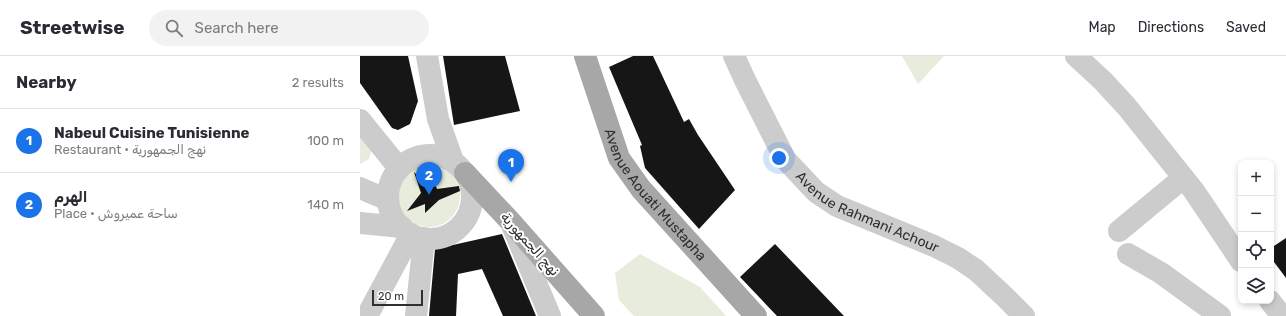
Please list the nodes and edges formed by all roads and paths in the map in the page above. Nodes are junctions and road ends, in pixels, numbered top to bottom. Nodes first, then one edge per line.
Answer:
1 (427, 56) edge
2 (585, 56) edge
3 (734, 56) edge
4 (1076, 56) edge
5 (360, 120) edge
6 (459, 167) junction
7 (400, 168) junction
8 (1183, 178) junction
9 (360, 188) edge
10 (388, 200) junction
11 (510, 221) junction
12 (360, 223) edge
13 (1120, 231) dead end
14 (412, 233) junction
15 (1128, 254) dead end
16 (1238, 257) edge
17 (1261, 304) edge
18 (1272, 304) edge
19 (367, 306) edge
20 (416, 316) edge
21 (550, 316) edge
22 (594, 316) edge
23 (756, 316) edge
24 (1024, 316) edge
25 (1220, 316) edge
26 (1263, 316) edge
27 (1282, 316) edge

1 - 6 street
2 - 23 main road, Avenue Aouati Mustapha
3 - 24 street, Avenue Rahmani Achour
4 - 8 street
5 - 7 street
6 - 7 street
6 - 11 main road, نهج الجمهورية
6 - 14 street
7 - 10 street
8 - 13 street
8 - 16 street
9 - 10 street
10 - 14 street
11 - 21 street
11 - 22 main road, نهج الجمهورية
12 - 14 street
14 - 19 street
14 - 20 street
15 - 25 street
17 - 26 street
18 - 27 street

